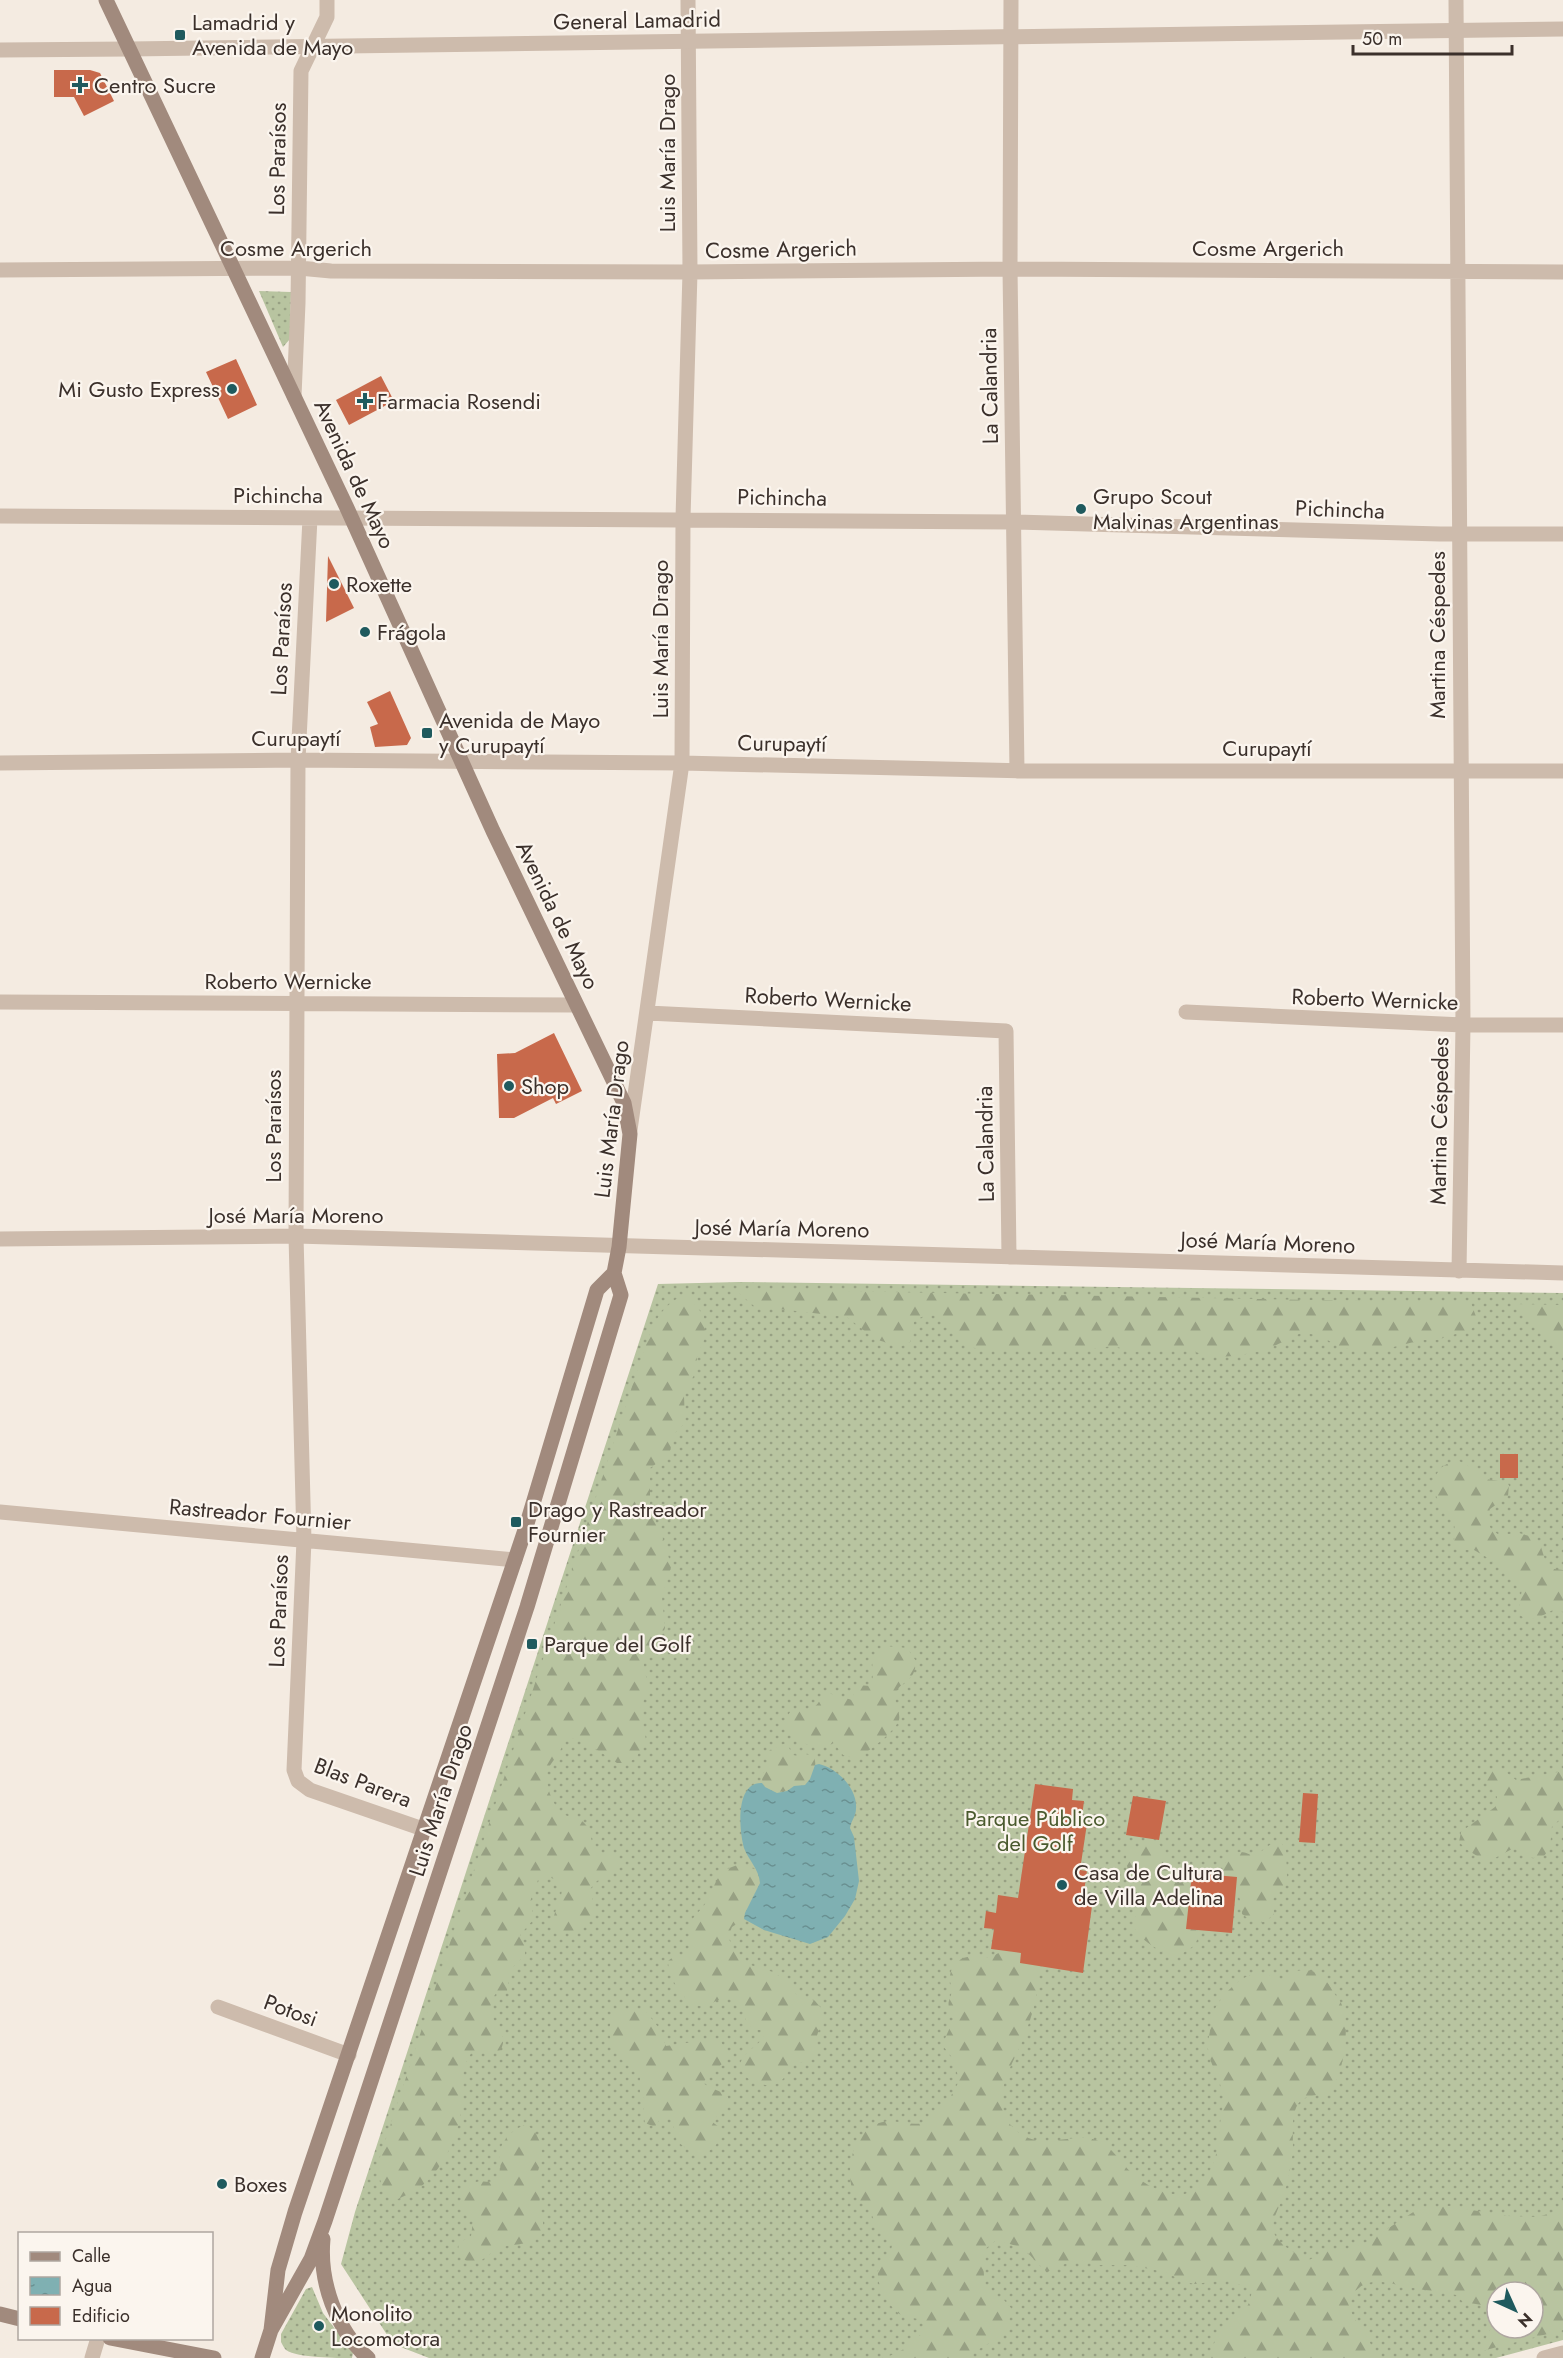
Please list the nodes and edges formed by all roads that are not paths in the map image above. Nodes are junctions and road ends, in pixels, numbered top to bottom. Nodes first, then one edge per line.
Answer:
1 (106, 0) edge
2 (327, 0) edge
3 (688, 0) edge
4 (1011, 0) edge
5 (1456, 0) edge
6 (1563, 29) edge
7 (1457, 30) junction
8 (1012, 36) junction
9 (688, 42) junction
10 (311, 48) junction
11 (130, 49) junction
12 (0, 50) edge
13 (299, 268) junction
14 (1010, 269) junction
15 (0, 270) edge
16 (236, 270) junction
17 (1458, 271) junction
18 (690, 272) junction
19 (1563, 272) edge
20 (294, 396) junction
21 (0, 516) edge
22 (310, 518) junction
23 (351, 518) junction
24 (682, 519) junction
25 (1013, 522) junction
26 (1459, 534) junction
27 (1563, 534) edge
28 (298, 760) junction
29 (462, 762) junction
30 (0, 763) edge
31 (682, 763) junction
32 (1017, 771) junction
33 (1460, 771) junction
34 (1563, 771) edge
35 (0, 1002) edge
36 (296, 1004) junction
37 (576, 1005) junction
38 (1186, 1012) dead end
39 (648, 1013) junction
40 (1462, 1025) junction
41 (1563, 1025) edge
42 (1006, 1031) joint
43 (630, 1134) junction
44 (296, 1236) junction
45 (0, 1239) edge
46 (619, 1247) junction
47 (1009, 1257) junction
48 (1459, 1271) junction
49 (614, 1273) junction
50 (1563, 1273) edge
51 (0, 1512) edge
52 (303, 1540) junction
53 (515, 1560) junction
54 (294, 1770) joint
55 (423, 1829) junction
56 (218, 2007) dead end
57 (349, 2055) junction
58 (325, 2221) junction
59 (0, 2314) edge
60 (18, 2318) edge
61 (271, 2330) junction
62 (97, 2340) edge
63 (120, 2340) edge
64 (1563, 2353) edge
65 (92, 2358) edge
66 (214, 2358) edge
67 (262, 2358) edge
68 (368, 2358) edge
69 (1544, 2358) edge

1 - 11 main road, Avenida de Mayo
2 - 10 street, Los Paraísos
3 - 9 street, Luis María Drago
4 - 8 street, La Calandria
5 - 7 street, Martina Céspedes
6 - 7 street, General Lamadrid
7 - 8 street, General Lamadrid
7 - 17 street, Martina Céspedes
8 - 9 street, General Lamadrid
8 - 14 street, La Calandria
9 - 10 street, General Lamadrid
9 - 18 street, Luis María Drago
10 - 11 street, General Lamadrid
10 - 13 street, Los Paraísos
11 - 12 street, General Lamadrid
11 - 16 main road, Avenida de Mayo
13 - 16 street, Cosme Argerich
13 - 18 street, Cosme Argerich
13 - 20 street, Los Paraísos
14 - 17 street, Cosme Argerich
14 - 18 street, Cosme Argerich
14 - 25 street, La Calandria
15 - 16 street, Cosme Argerich
16 - 20 main road, Avenida de Mayo
17 - 19 street, Cosme Argerich
17 - 26 street, Martina Céspedes
18 - 24 street, Luis María Drago
20 - 23 main road, Avenida de Mayo
21 - 22 street, Pichincha
22 - 23 street, Pichincha
22 - 28 street, Los Paraísos
23 - 24 street, Pichincha
23 - 29 main road, Avenida de Mayo
24 - 25 street, Pichincha
24 - 31 street, Luis María Drago
25 - 26 street, Pichincha
25 - 32 street, La Calandria
26 - 27 street, Pichincha
26 - 33 street, Martina Céspedes
28 - 29 street, Curupaytí
28 - 30 street, Curupaytí
28 - 36 street, Los Paraísos
29 - 31 street, Curupaytí
29 - 37 main road, Avenida de Mayo
31 - 32 street, Curupaytí
31 - 39 street, Luis María Drago
32 - 33 street, Curupaytí
33 - 34 street, Curupaytí
33 - 40 street, Martina Céspedes
35 - 36 street, Roberto Wernicke
36 - 37 street, Roberto Wernicke
36 - 44 street, Los Paraísos
37 - 43 main road, Avenida de Mayo
38 - 40 street, Roberto Wernicke
39 - 42 street, Roberto Wernicke
39 - 43 street, Luis María Drago
40 - 41 street, Roberto Wernicke
40 - 48 street, Martina Céspedes
42 - 47 street, La Calandria
43 - 46 main road, Luis María Drago
44 - 45 street, José María Moreno
44 - 46 street, José María Moreno
44 - 52 street, Los Paraísos
46 - 47 street, José María Moreno
46 - 49 main road, Luis María Drago
47 - 48 street, José María Moreno
48 - 50 street, José María Moreno
49 - 53 main road, Luis María Drago
49 - 58 main road, Luis María Drago
51 - 52 street, Rastreador Fournier
52 - 53 street, Rastreador Fournier
52 - 54 street, Los Paraísos
53 - 55 main road, Luis María Drago
54 - 55 street, Blas Parera
55 - 57 main road, Luis María Drago
56 - 57 street, Potosi
57 - 61 main road, Luis María Drago
58 - 61 main road, Luis María Drago
58 - 68 main road
59 - 60 main road
61 - 67 main road, Luis María Drago
62 - 65 street
63 - 66 main road
64 - 69 street

